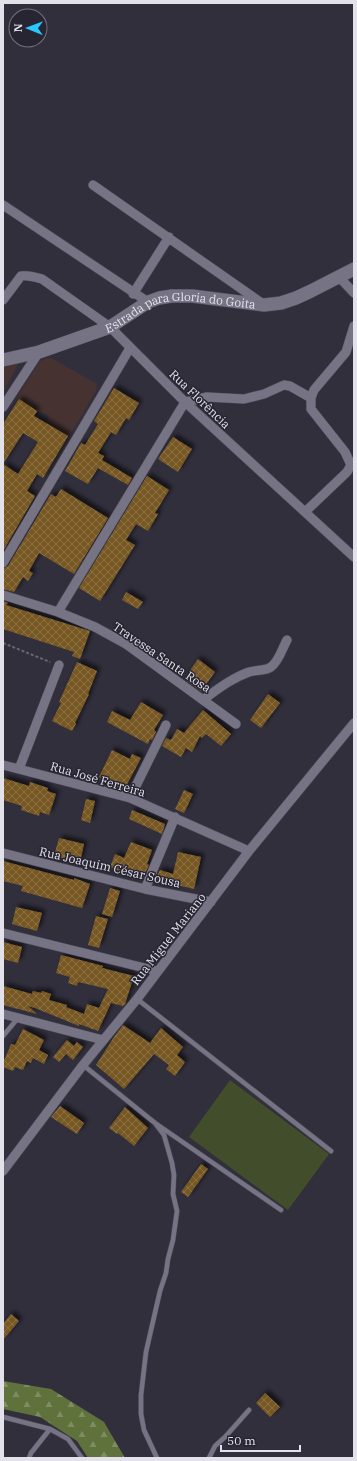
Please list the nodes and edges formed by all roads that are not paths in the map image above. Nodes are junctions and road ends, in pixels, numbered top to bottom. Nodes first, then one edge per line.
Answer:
1 (93, 184) dead end
2 (3, 205) edge
3 (169, 236) junction
4 (354, 269) edge
5 (339, 277) junction
6 (354, 293) edge
7 (133, 294) junction
8 (3, 300) edge
9 (148, 302) junction
10 (264, 305) junction
11 (354, 326) edge
12 (110, 327) junction
13 (130, 348) junction
14 (39, 352) junction
15 (3, 360) edge
16 (311, 398) junction
17 (185, 402) junction
18 (3, 407) edge
19 (353, 464) edge
20 (305, 512) junction
21 (354, 557) edge
22 (3, 562) edge
23 (3, 595) edge
24 (58, 612) junction
25 (287, 640) dead end
26 (59, 665) road end
27 (204, 699) junction
28 (354, 723) edge
29 (236, 724) dead end
30 (166, 725) dead end
31 (3, 765) edge
32 (19, 769) junction
33 (130, 798) junction
34 (175, 817) junction
35 (250, 851) junction
36 (3, 853) edge
37 (145, 889) junction
38 (211, 902) junction
39 (3, 933) edge
40 (157, 970) junction
41 (137, 999) junction
42 (3, 1014) edge
43 (19, 1017) junction
44 (3, 1036) edge
45 (103, 1040) junction
46 (83, 1064) junction
47 (155, 1123) junction
48 (332, 1151) dead end
49 (3, 1171) edge
50 (281, 1210) dead end
51 (249, 1410) dead end
52 (3, 1417) edge
53 (50, 1429) junction
54 (30, 1458) edge
55 (82, 1458) edge
56 (157, 1458) edge
57 (209, 1458) edge

1 - 3 street
2 - 7 street
3 - 7 street
3 - 10 street
4 - 5 street, Estrada para Gloria do Goita
5 - 6 street
5 - 10 street, Estrada para Gloria do Goita
7 - 9 street
8 - 12 street, Rua Florência
9 - 10 street, Estrada para Gloria do Goita
9 - 12 street, Estrada para Gloria do Goita
11 - 16 street
12 - 13 street, Rua Florência
12 - 14 street, Estrada para Gloria do Goita
13 - 17 street, Rua Florência
13 - 22 street
14 - 15 street, Estrada para Gloria do Goita
14 - 18 street
16 - 17 street
16 - 19 street
17 - 20 street, Rua Florência
17 - 24 street
19 - 20 street
20 - 21 street, Rua Florência
23 - 24 street, Travessa Santa Rosa
24 - 27 street, Travessa Santa Rosa
25 - 27 street
26 - 32 street
27 - 29 street, Travessa Santa Rosa
28 - 35 street, Rua Miguel Mariano
30 - 33 street
31 - 32 street, Rua José Ferreira
32 - 33 street, Rua José Ferreira
33 - 34 street, Rua José Ferreira
34 - 35 street, Rua José Ferreira
34 - 37 street
35 - 38 street, Rua Miguel Mariano
36 - 37 street, Rua Joaquim César Sousa
37 - 38 street, Rua Joaquim César Sousa
38 - 40 street, Rua Miguel Mariano
39 - 40 street
40 - 41 street, Rua Miguel Mariano
41 - 45 street, Rua Miguel Mariano
41 - 48 lane
42 - 43 street
43 - 44 lane
43 - 45 street
45 - 46 street, Rua Miguel Mariano
46 - 47 lane
46 - 49 street, Rua Miguel Mariano
47 - 50 lane
47 - 56 lane
51 - 57 lane
52 - 53 lane
53 - 54 lane
53 - 55 lane

